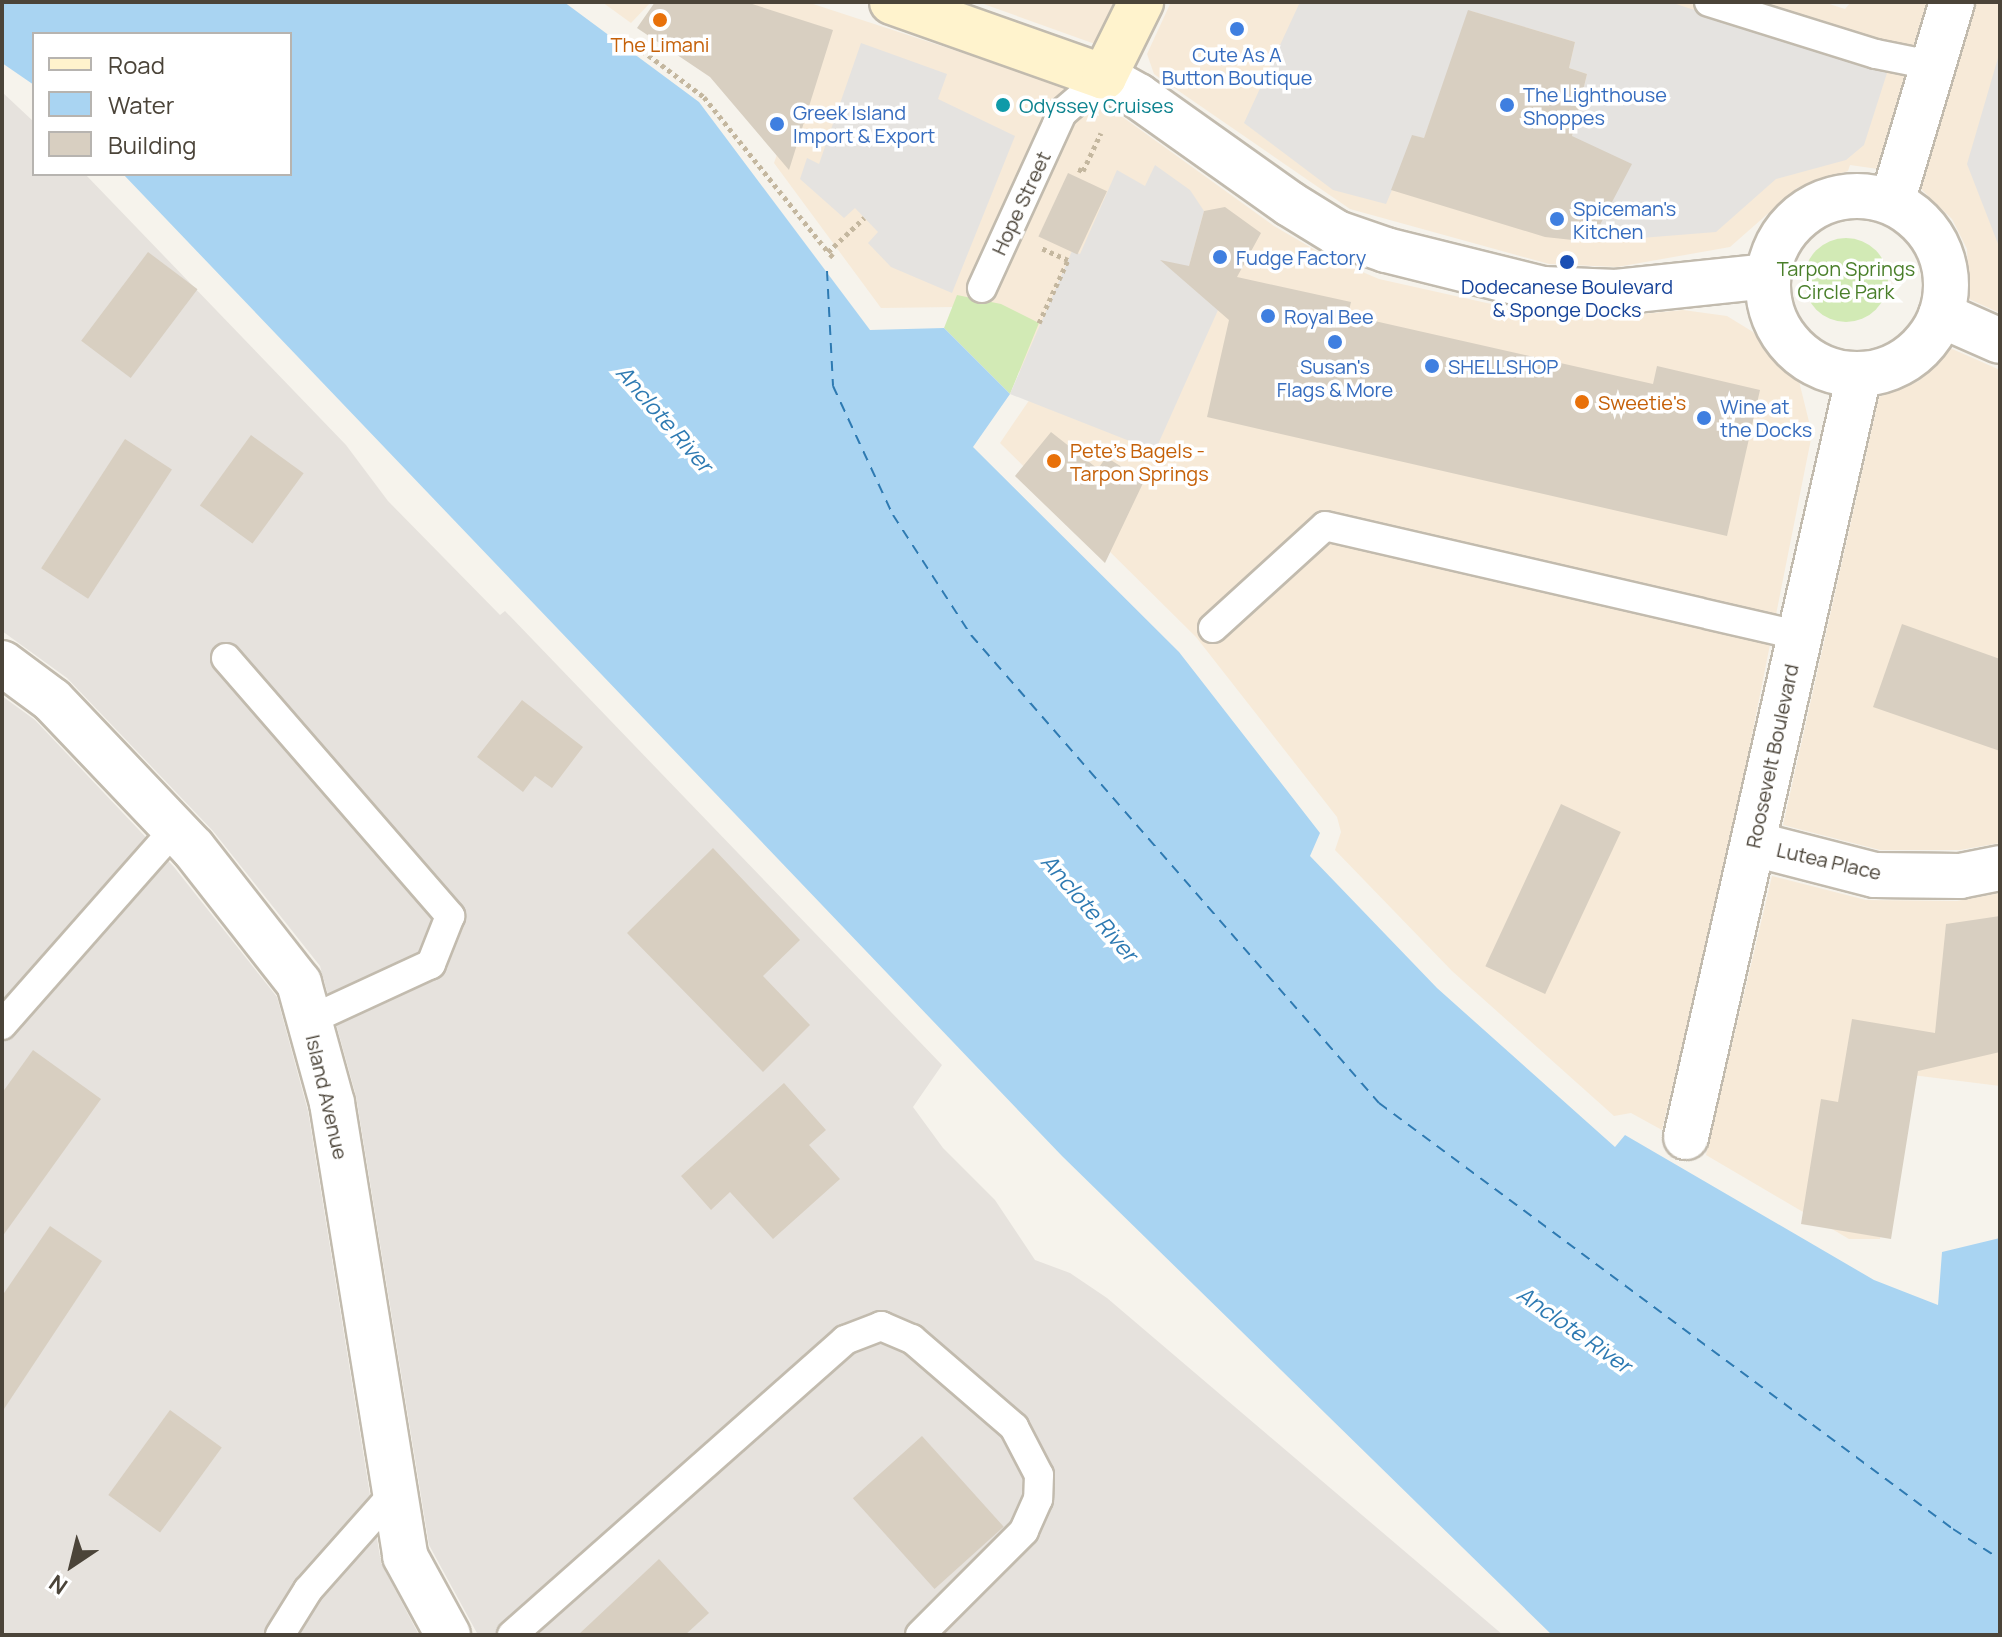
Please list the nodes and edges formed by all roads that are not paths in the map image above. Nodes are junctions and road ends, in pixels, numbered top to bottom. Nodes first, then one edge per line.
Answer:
1 (892, 2) edge
2 (1141, 2) edge
3 (1709, 2) edge
4 (1952, 2) edge
5 (1936, 66) junction
6 (1104, 77) junction
7 (1892, 202) junction
8 (1767, 276) junction
9 (982, 288) dead end
10 (1941, 315) junction
11 (2000, 341) edge
12 (1859, 375) junction
13 (1213, 628) dead end
14 (1797, 635) junction
15 (226, 658) dead end
16 (2, 663) edge
17 (175, 829) junction
18 (1754, 844) junction
19 (2000, 868) edge
20 (310, 1020) junction
21 (2, 1025) edge
22 (1686, 1137) dead end
23 (395, 1492) junction
24 (280, 1635) edge
25 (448, 1635) edge
26 (512, 1635) edge
27 (920, 1635) edge

1 - 6 street
2 - 6 street, Hope Street
3 - 5 lane
4 - 5 street
5 - 7 street
6 - 8 street
6 - 9 lane, Hope Street
7 - 8 street
7 - 10 street
8 - 12 street
10 - 11 street
10 - 12 street
12 - 14 street, Roosevelt Boulevard
13 - 14 lane
14 - 18 street, Roosevelt Boulevard
15 - 20 lane
16 - 17 street, Island Avenue
17 - 20 street, Island Avenue
17 - 21 lane
18 - 19 street, Lutea Place
18 - 22 street, Roosevelt Boulevard
20 - 23 street, Island Avenue
23 - 24 lane
23 - 25 street, Island Avenue
26 - 27 lane

